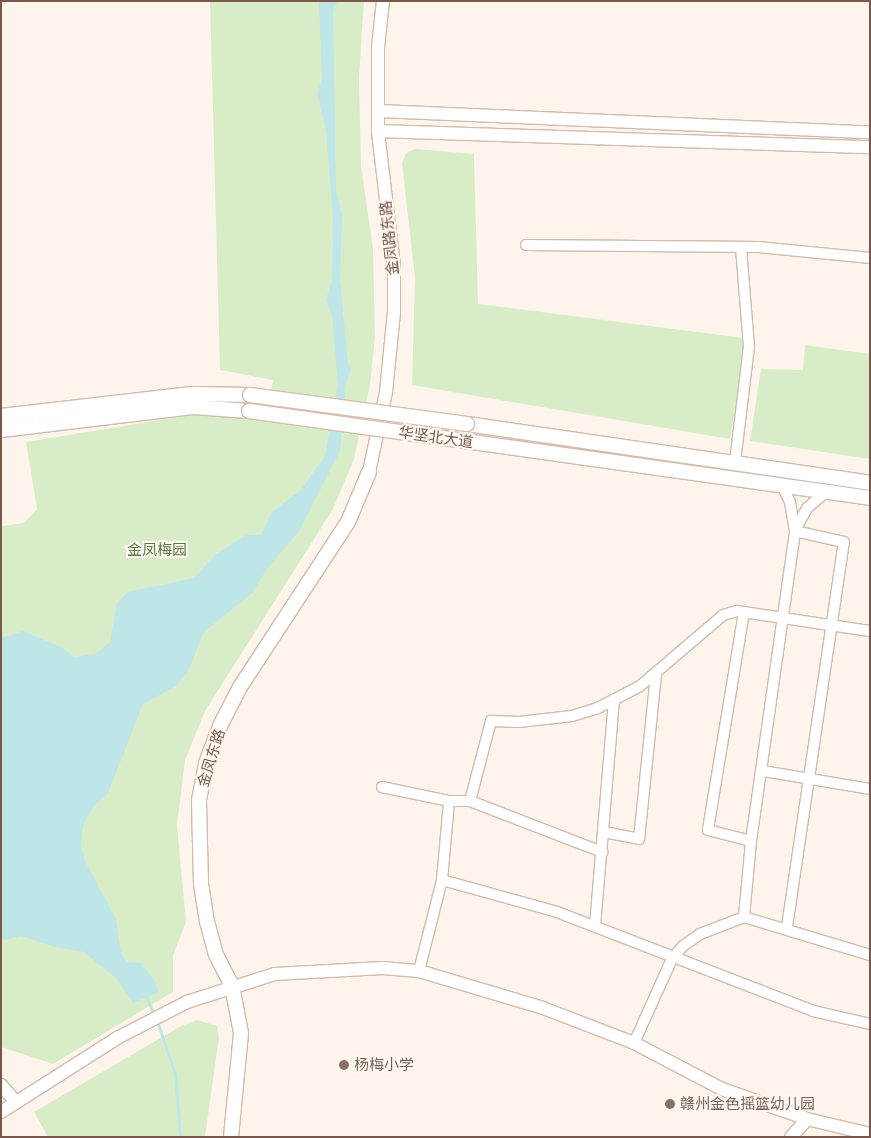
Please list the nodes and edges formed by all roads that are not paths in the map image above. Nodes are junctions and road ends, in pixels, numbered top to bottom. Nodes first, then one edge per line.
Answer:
1 (383, 1) edge
2 (380, 111) junction
3 (378, 131) junction
4 (870, 132) edge
5 (870, 147) edge
6 (526, 245) dead end
7 (741, 247) junction
8 (870, 258) edge
9 (1, 416) edge
10 (1, 430) edge
11 (735, 462) junction
12 (369, 472) joint
13 (870, 482) edge
14 (782, 485) junction
15 (826, 492) junction
16 (870, 498) edge
17 (795, 531) junction
18 (744, 612) junction
19 (783, 616) junction
20 (831, 624) junction
21 (870, 631) edge
22 (656, 674) junction
23 (614, 700) junction
24 (763, 771) junction
25 (807, 779) junction
26 (382, 787) dead end
27 (870, 789) edge
28 (449, 801) junction
29 (470, 801) junction
30 (604, 832) junction
31 (751, 841) junction
32 (602, 852) junction
33 (442, 880) junction
34 (744, 917) junction
35 (595, 926) junction
36 (787, 927) junction
37 (870, 955) edge
38 (672, 959) junction
39 (419, 971) junction
40 (232, 986) junction
41 (870, 1024) edge
42 (634, 1043) junction
43 (1, 1085) edge
44 (16, 1102) junction
45 (1, 1112) edge
46 (808, 1118) junction
47 (870, 1134) edge
48 (231, 1137) edge
49 (791, 1137) edge

1 - 2 street, 金凤路东路
2 - 3 street, 金凤路东路
2 - 4 street
3 - 5 street
3 - 12 street, 金凤路东路
6 - 7 street
7 - 8 street
7 - 11 street
9 - 11 main road, 华坚北大道, bridge
10 - 14 main road, 华坚北大道, bridge
11 - 13 main road, 华坚北大道
12 - 40 main road, 金凤东路
14 - 15 main road, 华坚北大道
14 - 17 street
15 - 16 main road, 华坚北大道
15 - 17 street
17 - 19 street
17 - 20 street
18 - 19 street
18 - 22 street
18 - 31 street
19 - 20 street
19 - 24 street
20 - 21 street
20 - 25 street
22 - 23 street
22 - 30 street
23 - 29 street
23 - 30 street
24 - 25 street
24 - 31 street
25 - 27 street
25 - 36 street
26 - 28 street
28 - 29 street
28 - 33 street
29 - 32 street
30 - 32 street
31 - 34 street
32 - 35 street
33 - 35 street
33 - 39 street
34 - 36 street
34 - 38 street
35 - 38 street
36 - 37 street
38 - 41 street
38 - 42 street
39 - 40 street
39 - 42 street
40 - 44 street
40 - 48 main road, 金凤东路
42 - 46 street
43 - 44 street
44 - 45 street
46 - 47 street
46 - 49 street

